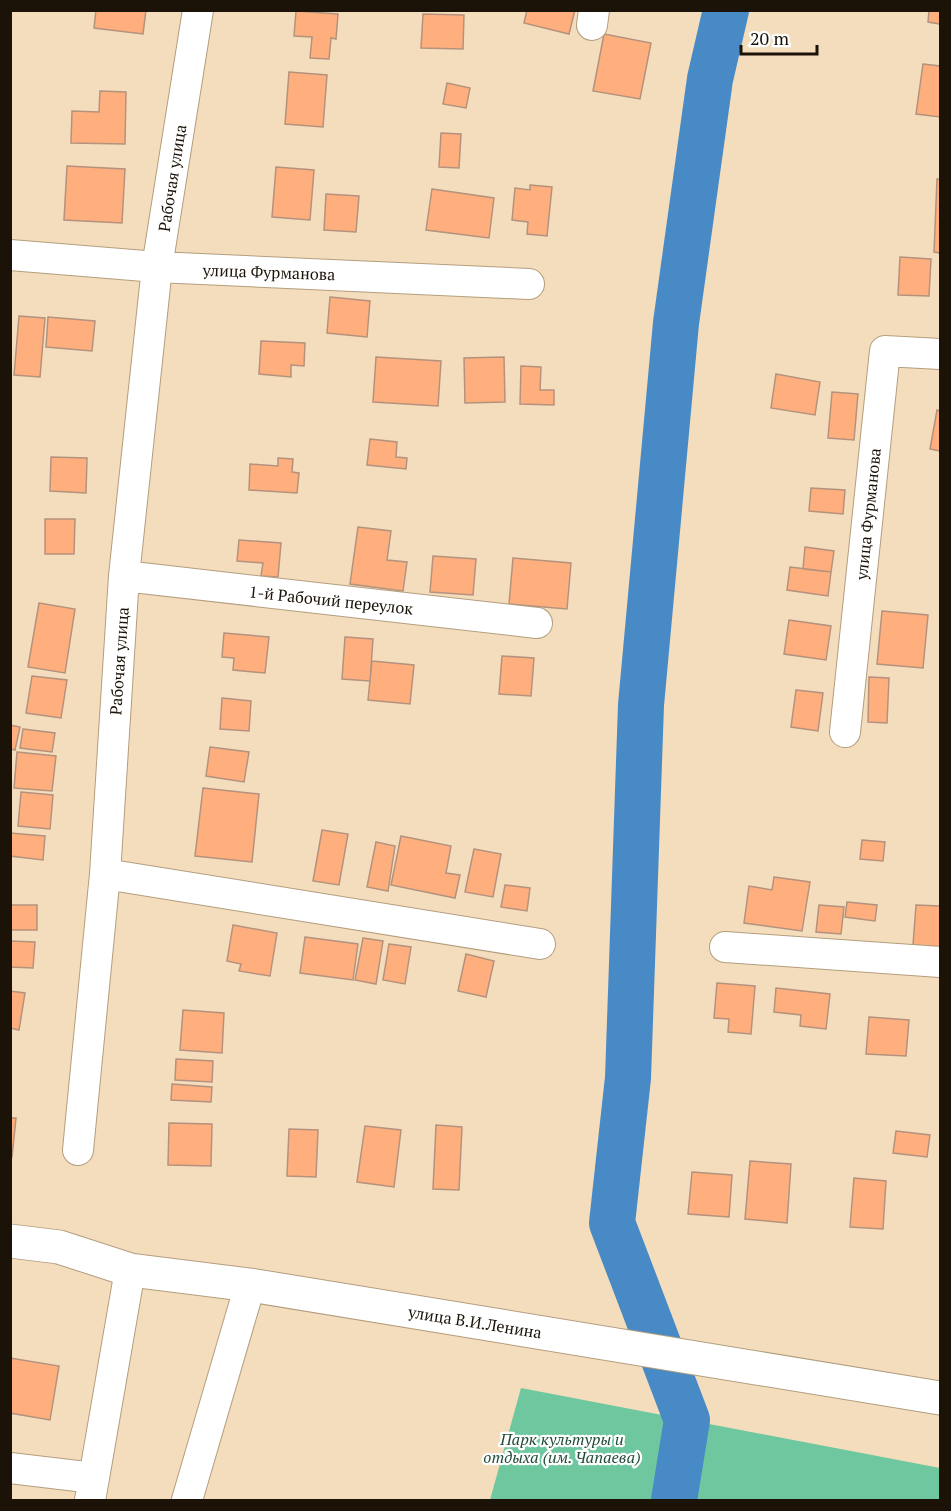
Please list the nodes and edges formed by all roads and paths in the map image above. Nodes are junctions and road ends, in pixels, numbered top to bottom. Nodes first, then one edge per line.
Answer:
1 (198, 10) edge
2 (10, 255) edge
3 (157, 267) junction
4 (529, 284) dead end
5 (940, 354) edge
6 (124, 576) junction
7 (537, 623) dead end
8 (846, 732) dead end
9 (105, 874) junction
10 (540, 944) dead end
11 (725, 947) dead end
12 (940, 962) edge
13 (78, 1150) dead end
14 (10, 1241) edge
15 (130, 1270) junction
16 (250, 1285) junction
17 (940, 1398) edge
18 (10, 1467) edge
19 (92, 1489) edge
20 (187, 1500) edge

1 - 3 street, Рабочая улица
2 - 3 street, улица Фурманова
3 - 4 street, улица Фурманова
3 - 6 street, Рабочая улица
5 - 8 street, улица Фурманова
6 - 7 street, 1-й Рабочий переулок
6 - 9 street, Рабочая улица
9 - 10 street
9 - 13 street, Рабочая улица
11 - 12 street
14 - 15 main road, улица В.И.Ленина
15 - 16 main road, улица В.И.Ленина
15 - 19 street
16 - 17 main road, улица В.И.Ленина
16 - 20 street
18 - 19 street

